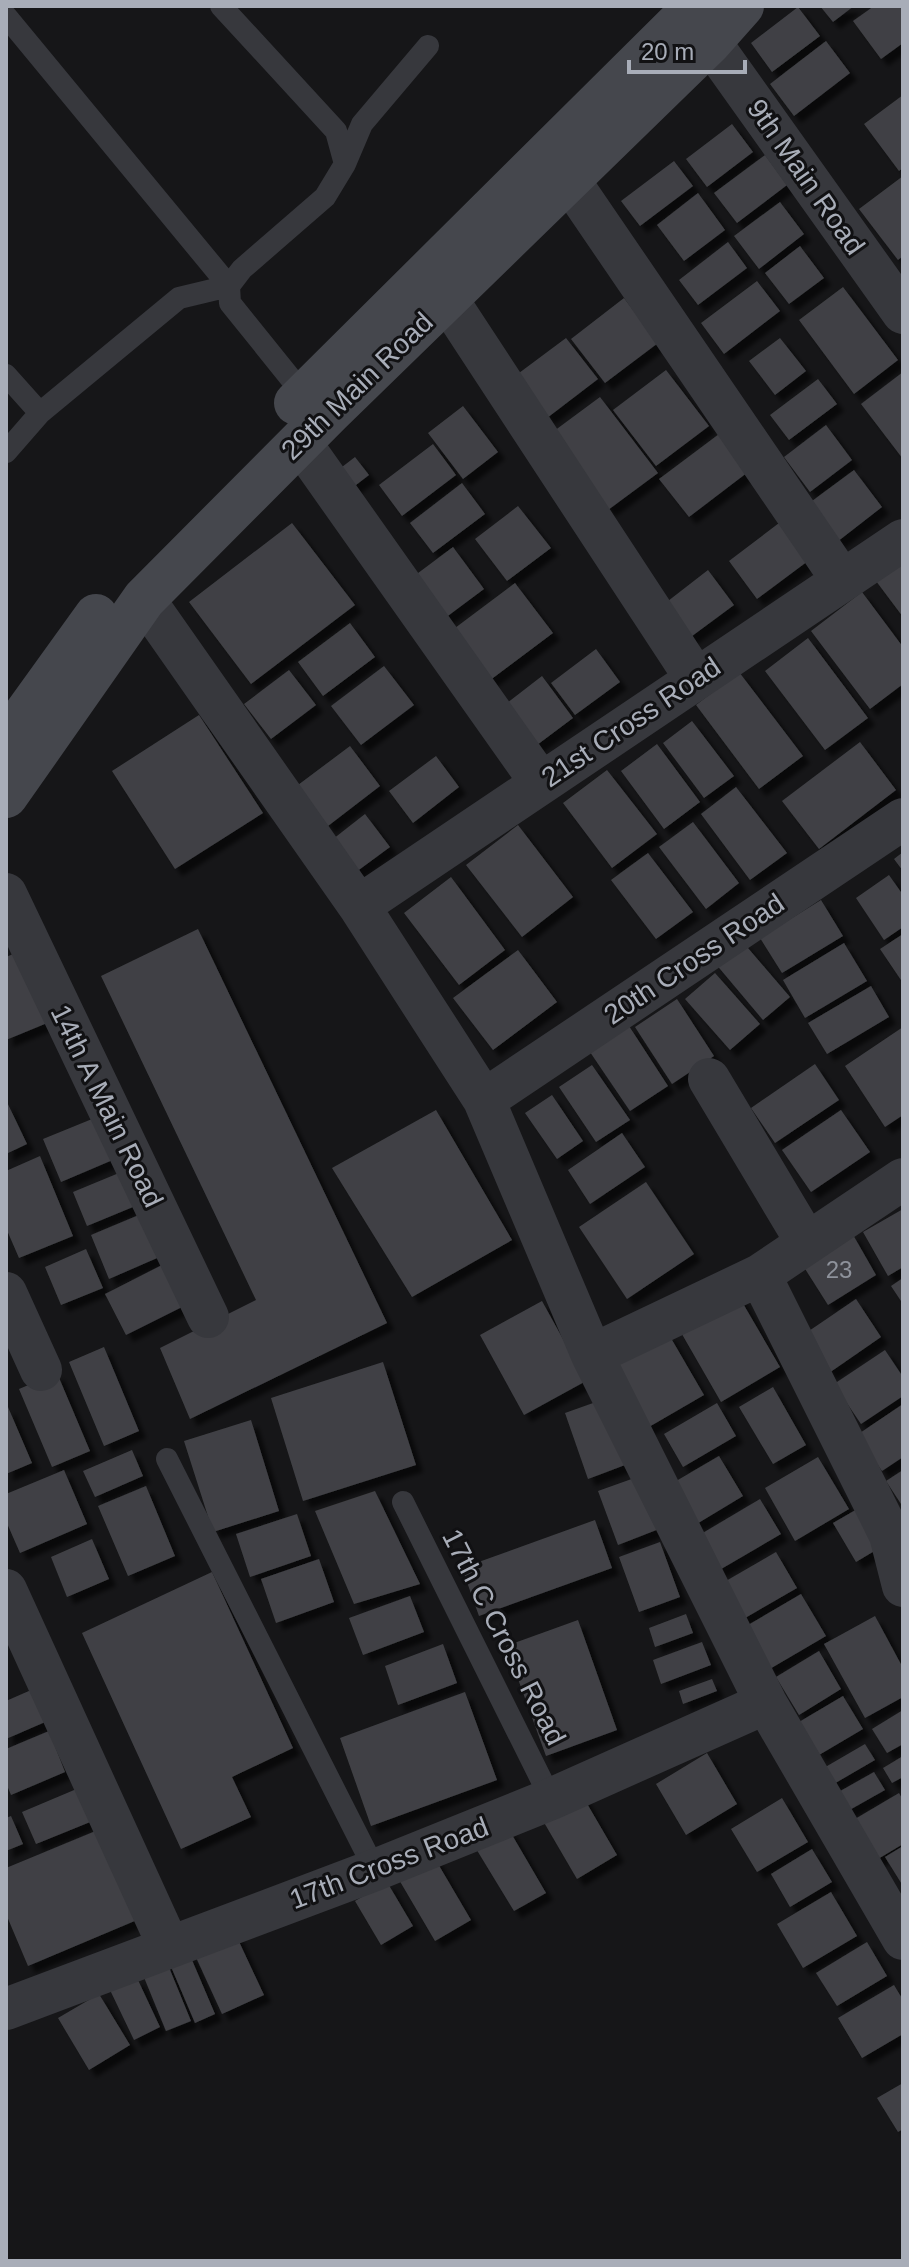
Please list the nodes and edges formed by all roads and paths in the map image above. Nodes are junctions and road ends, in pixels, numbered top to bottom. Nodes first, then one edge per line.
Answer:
1 (221, 6) edge
2 (742, 6) edge
3 (6, 16) edge
4 (703, 24) edge
5 (428, 46) dead end
6 (345, 164) junction
7 (569, 180) junction
8 (229, 286) junction
9 (447, 299) junction
10 (903, 313) edge
11 (6, 375) edge
12 (304, 395) junction
13 (40, 413) junction
14 (300, 442) junction
15 (6, 452) edge
16 (903, 540) edge
17 (842, 580) junction
18 (144, 599) junction
19 (696, 679) junction
20 (6, 741) edge
21 (541, 783) junction
22 (6, 796) edge
23 (903, 819) edge
24 (6, 894) edge
25 (359, 906) junction
26 (709, 1079) dead end
27 (484, 1100) junction
28 (903, 1179) edge
29 (807, 1243) junction
30 (760, 1275) junction
31 (6, 1293) edge
32 (208, 1317) dead end
33 (592, 1355) junction
34 (41, 1370) dead end
35 (167, 1459) dead end
36 (403, 1502) dead end
37 (903, 1586) edge
38 (6, 1590) edge
39 (766, 1703) junction
40 (551, 1799) junction
41 (375, 1870) junction
42 (903, 1939) edge
43 (169, 1947) junction
44 (7, 2005) edge

1 - 6 lane
2 - 4 main road, 29th Main Road
3 - 8 lane
4 - 7 main road, 29th Main Road
4 - 10 street, 9th Main Road
4 - 12 main road, 29th Main Road
5 - 6 lane
6 - 8 lane
7 - 9 main road, 29th Main Road
7 - 17 street
8 - 12 lane
8 - 13 lane
9 - 14 main road, 29th Main Road
9 - 19 street
11 - 13 lane
12 - 20 main road, 29th Main Road
13 - 15 lane
14 - 18 main road, 29th Main Road
14 - 21 street
16 - 17 street, 21st Cross Road
17 - 19 street, 21st Cross Road
18 - 22 main road, 29th Main Road
18 - 25 street
19 - 21 street, 21st Cross Road
21 - 25 street, 21st Cross Road
23 - 27 street, 20th Cross Road
24 - 32 street, 14th A Main Road
25 - 27 street
26 - 29 street
27 - 33 street
28 - 29 street
29 - 30 street
30 - 33 street
30 - 37 street
31 - 34 street
33 - 39 street
35 - 41 lane
36 - 40 lane, 17th C Cross Road
38 - 43 street
39 - 40 street, 17th Cross Road
39 - 42 street
40 - 41 street, 17th Cross Road
41 - 43 street, 17th Cross Road
43 - 44 street, 17th Cross Road

